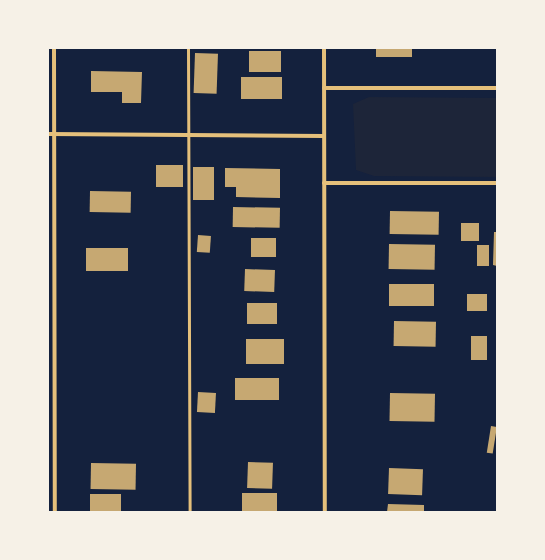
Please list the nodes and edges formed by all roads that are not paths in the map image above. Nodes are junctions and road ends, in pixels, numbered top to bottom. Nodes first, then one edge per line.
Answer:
1 (54, 48) edge
2 (188, 48) edge
3 (324, 48) edge
4 (324, 88) junction
5 (497, 88) edge
6 (48, 134) edge
7 (55, 134) junction
8 (188, 135) junction
9 (324, 136) junction
10 (324, 183) junction
11 (497, 183) edge
12 (55, 512) edge
13 (190, 512) edge
14 (325, 512) edge

1 - 7 street
2 - 8 lane
3 - 4 street
4 - 5 street
4 - 9 street
6 - 7 street
7 - 8 street
7 - 12 street
8 - 9 street
8 - 13 lane
9 - 10 street
10 - 11 street
10 - 14 street

